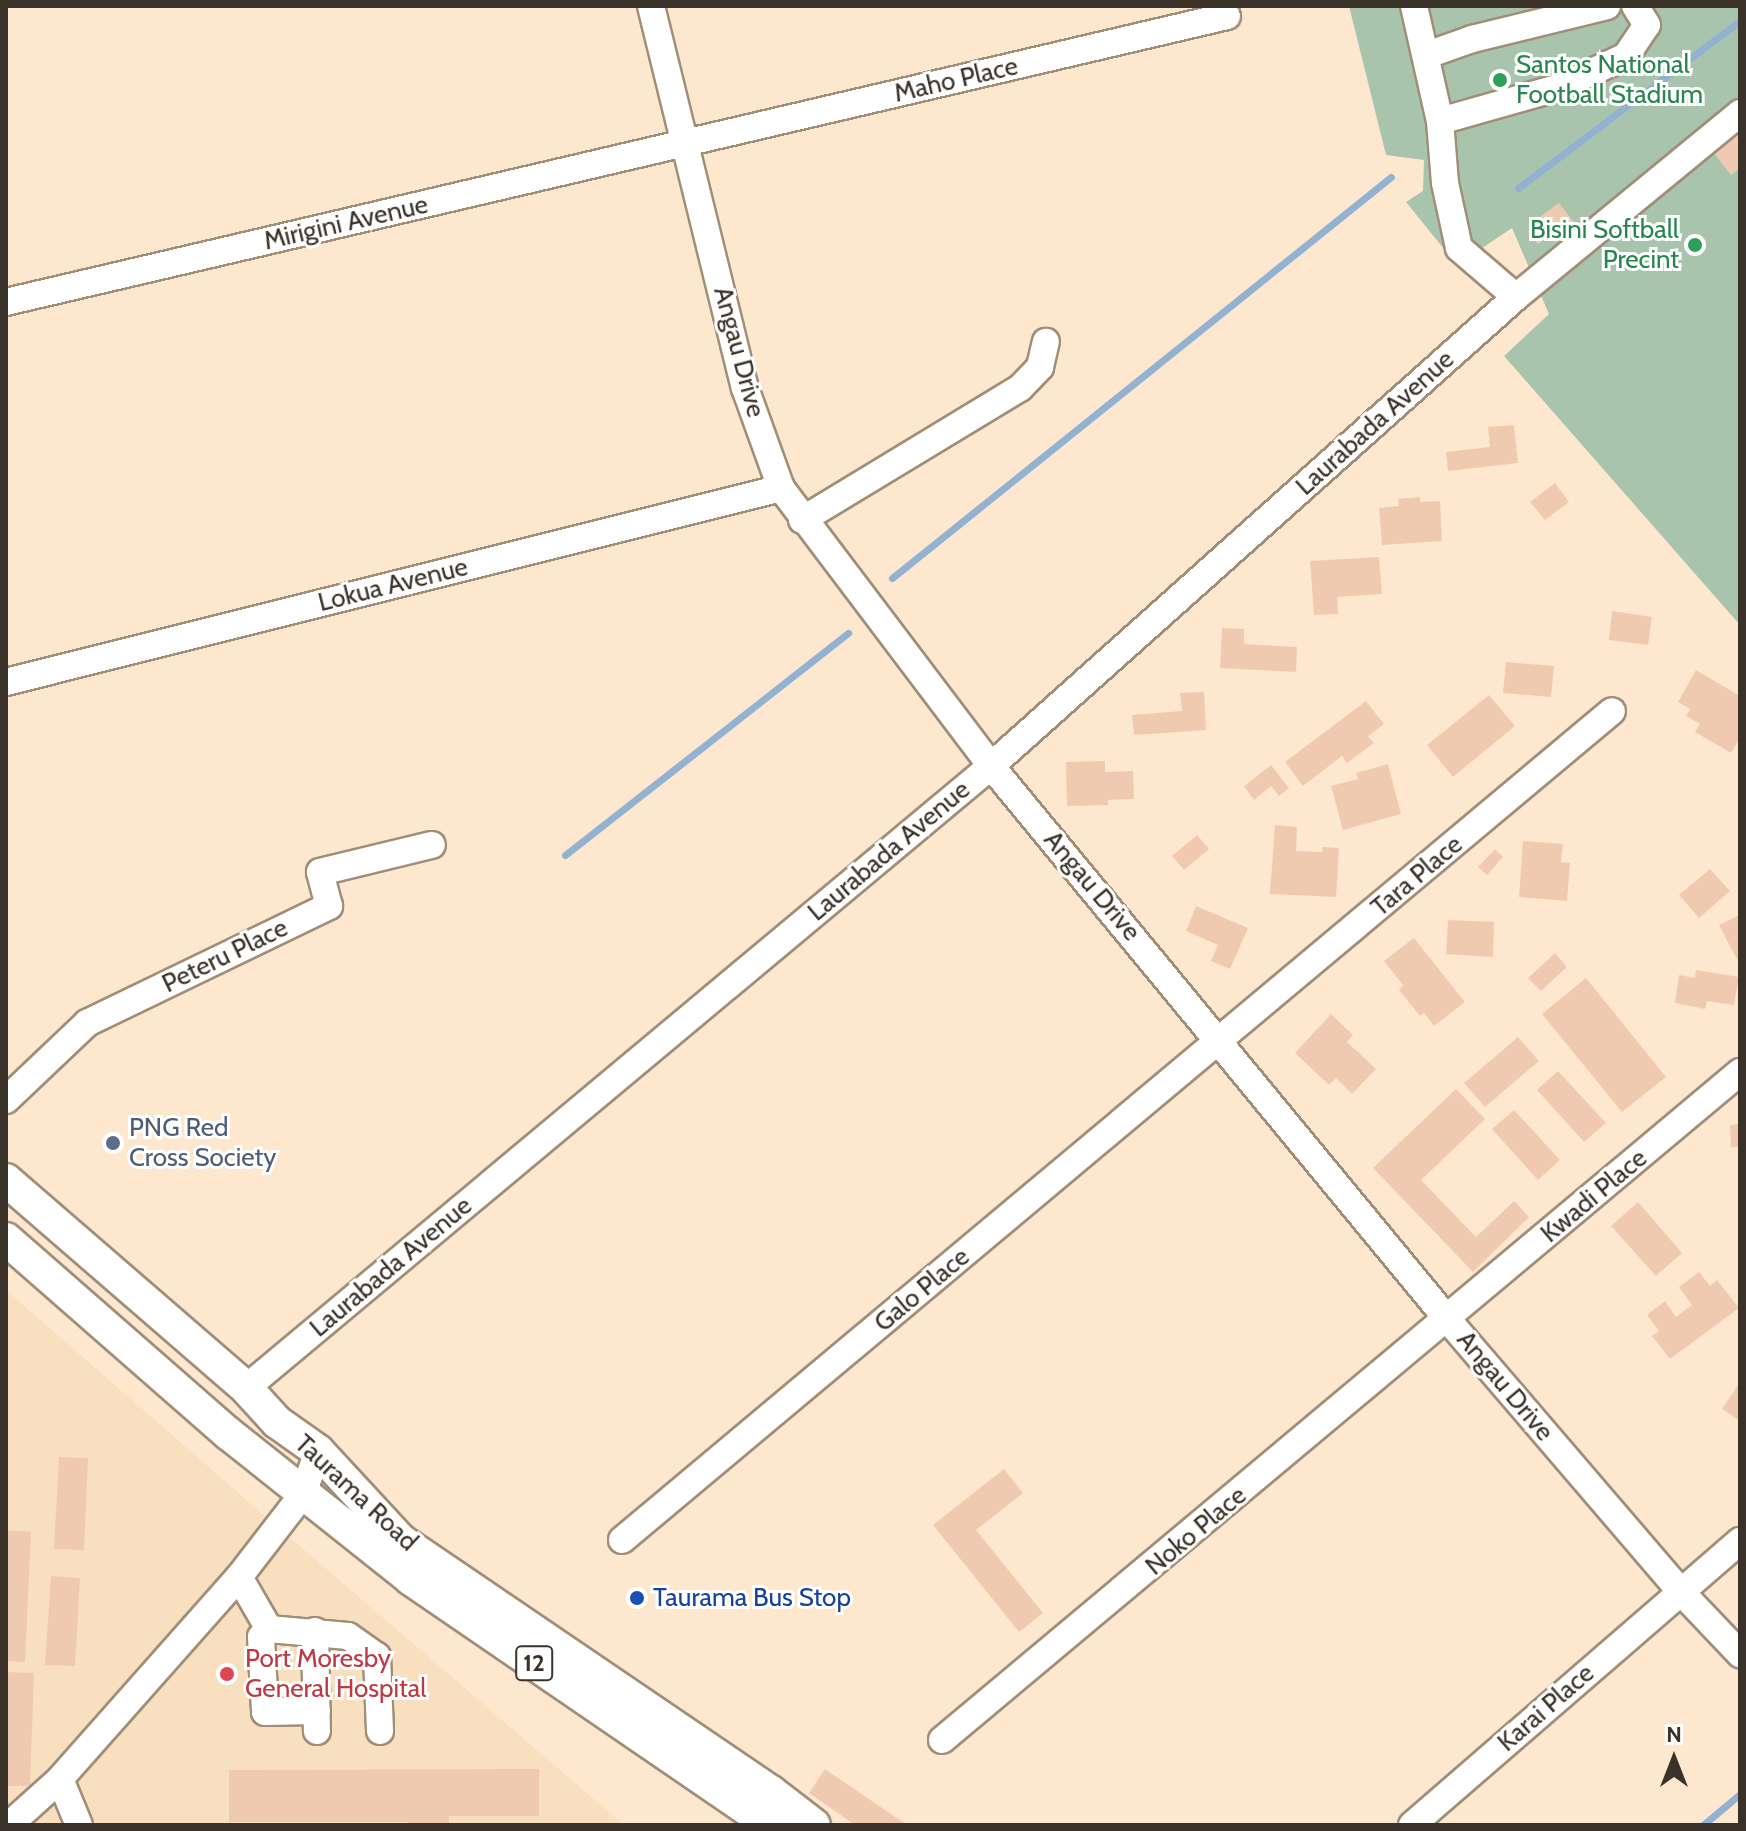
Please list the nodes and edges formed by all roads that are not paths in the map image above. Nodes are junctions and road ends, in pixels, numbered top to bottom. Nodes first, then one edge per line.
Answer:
1 (651, 6) edge
2 (1414, 6) edge
3 (1607, 6) edge
4 (1635, 6) edge
5 (1227, 16) dead end
6 (1427, 55) junction
7 (1740, 113) edge
8 (1440, 121) junction
9 (686, 144) junction
10 (1516, 297) junction
11 (6, 302) edge
12 (1046, 342) dead end
13 (781, 488) junction
14 (802, 520) junction
15 (6, 682) edge
16 (1612, 711) dead end
17 (991, 766) junction
18 (432, 845) dead end
19 (1221, 1041) junction
20 (1740, 1072) edge
21 (6, 1100) edge
22 (6, 1180) edge
23 (6, 1239) edge
24 (1448, 1320) junction
25 (246, 1388) junction
26 (318, 1451) junction
27 (303, 1494) junction
28 (622, 1540) dead end
29 (1740, 1541) edge
30 (239, 1577) junction
31 (1681, 1592) junction
32 (269, 1629) junction
33 (315, 1631) junction
34 (1740, 1654) edge
35 (380, 1731) dead end
36 (942, 1740) dead end
37 (60, 1779) junction
38 (771, 1792) junction
39 (9, 1825) edge
40 (79, 1825) edge
41 (770, 1825) edge
42 (785, 1825) edge
43 (814, 1825) edge
44 (1412, 1825) edge

1 - 9 street, Angau Drive
2 - 6 street
3 - 6 street
4 - 8 street
5 - 9 street, Maho Place
6 - 8 street
7 - 10 street, Laurabada Avenue
8 - 10 street
9 - 11 street, Mirigini Avenue
9 - 13 street, Angau Drive
10 - 17 street, Laurabada Avenue
12 - 14 street
13 - 14 street, Angau Drive
13 - 15 street, Lokua Avenue
14 - 17 street, Angau Drive
16 - 19 street, Tara Place
17 - 19 street, Angau Drive
17 - 25 street, Laurabada Avenue
18 - 21 street, Peteru Place
19 - 24 street, Angau Drive
19 - 28 street, Galo Place
20 - 24 street, Kwadi Place
22 - 25 main road, Taurama Road / 12
23 - 27 main road, Taurama Road / 12
24 - 31 street, Angau Drive
24 - 36 street, Noko Place
25 - 26 main road, Taurama Road / 12
26 - 27 street
26 - 38 main road, Taurama Road / 12
27 - 30 street
27 - 41 main road, Taurama Road / 12
29 - 31 street, Karai Place
30 - 32 street
30 - 37 street
31 - 34 street, Angau Drive
31 - 44 street, Karai Place
32 - 33 street
32 - 33 street
33 - 35 street
37 - 39 street
37 - 40 street
38 - 42 street
38 - 43 main road, Taurama Road / 12

